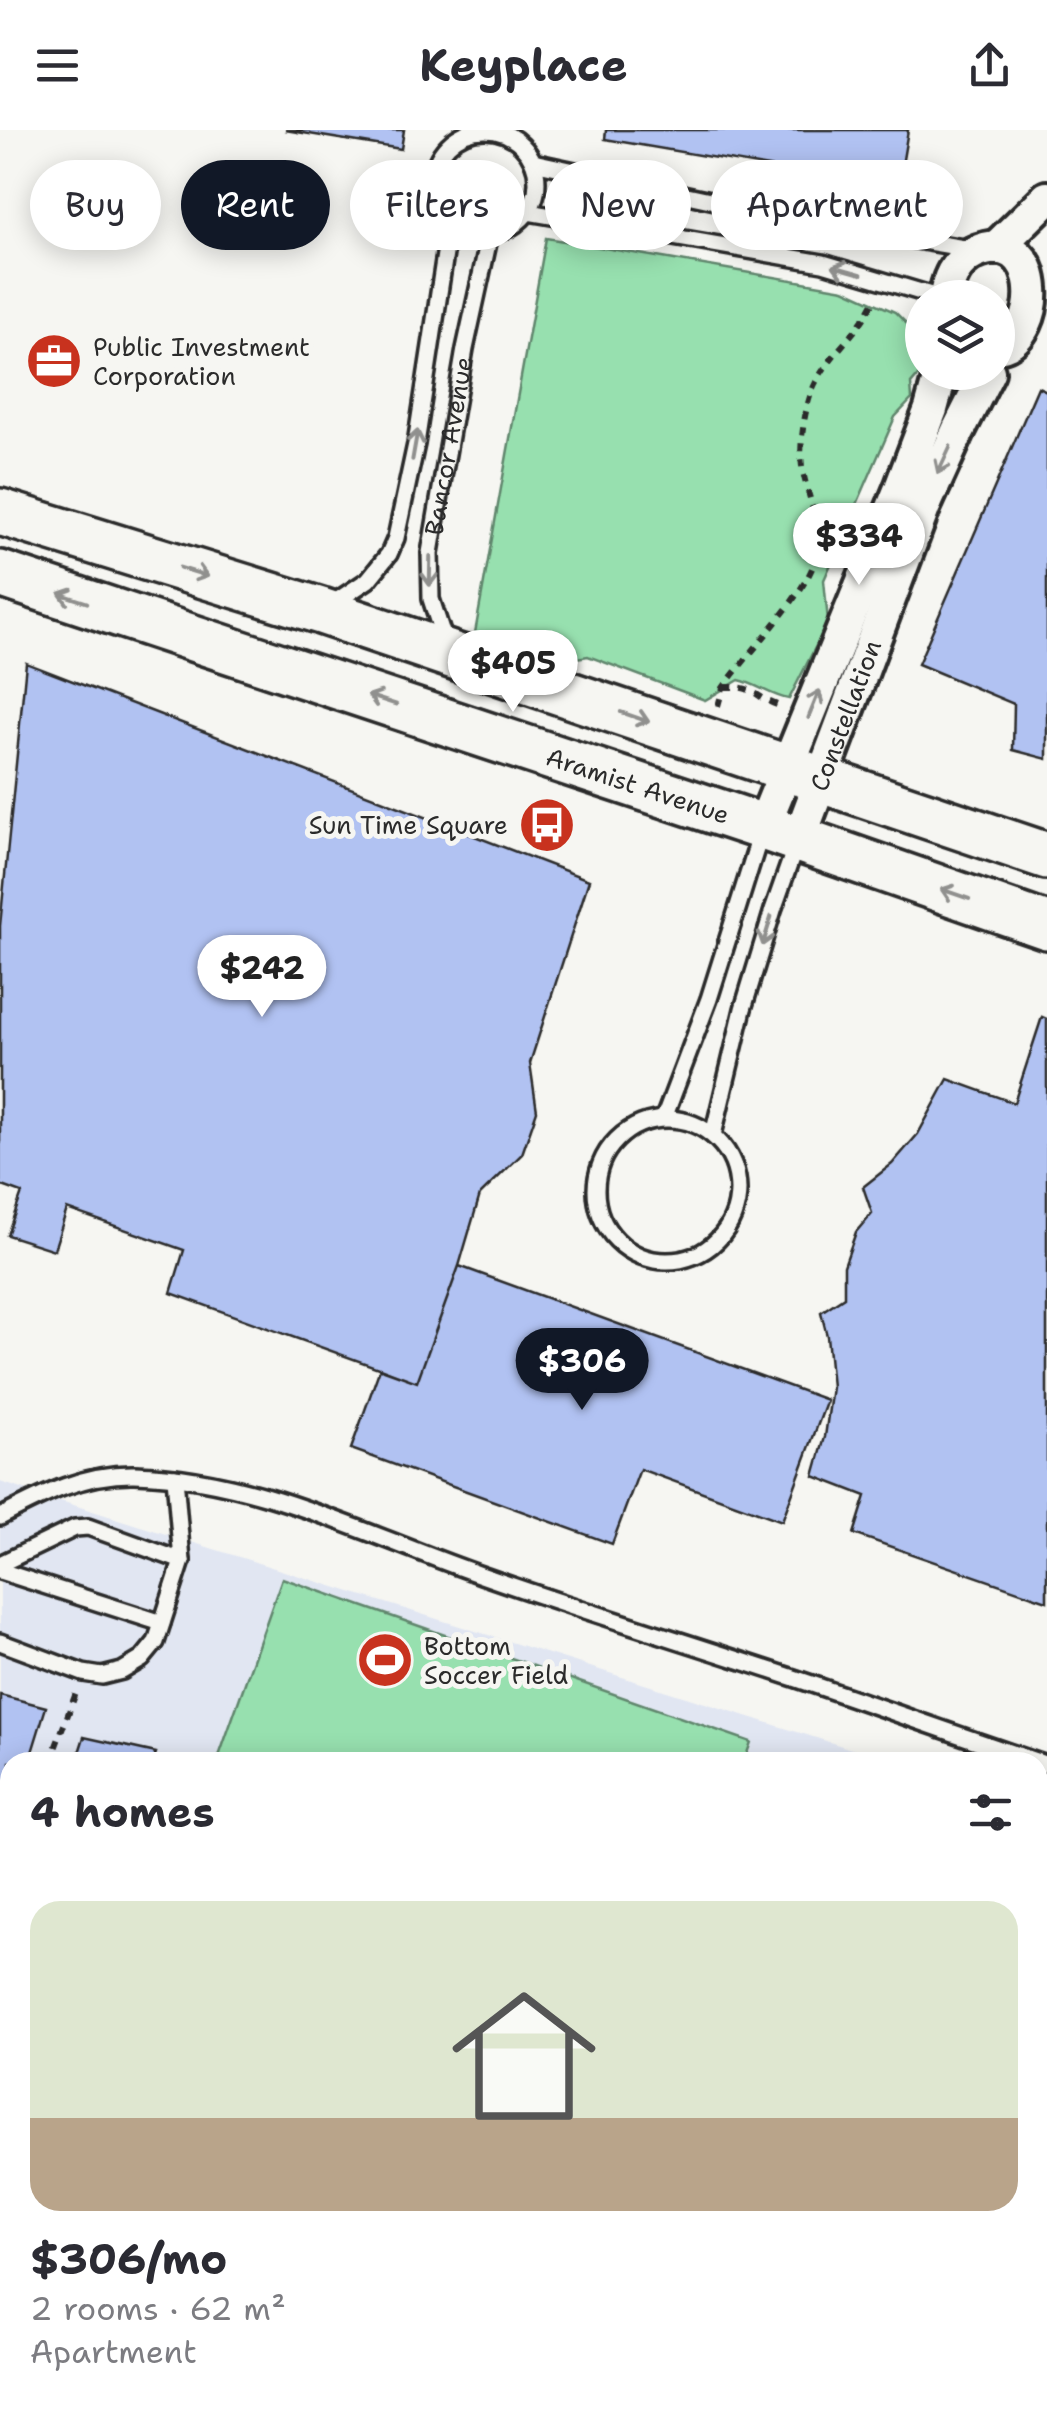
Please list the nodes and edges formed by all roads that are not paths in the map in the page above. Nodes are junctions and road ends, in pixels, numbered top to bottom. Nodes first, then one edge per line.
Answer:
1 (481, 130) edge
2 (438, 160) edge
3 (533, 162) junction
4 (1047, 198) edge
5 (528, 212) junction
6 (525, 215) edge
7 (988, 249) junction
8 (446, 250) edge
9 (487, 250) edge
10 (1042, 265) edge
11 (950, 280) edge
12 (905, 287) edge
13 (1042, 326) edge
14 (1015, 341) edge
15 (937, 390) edge
16 (978, 390) edge
17 (0, 512) edge
18 (0, 574) edge
19 (322, 611) junction
20 (451, 654) junction
21 (805, 774) junction
22 (781, 833) junction
23 (1047, 856) edge
24 (1047, 926) edge
25 (709, 999) junction
26 (743, 1009) junction
27 (664, 1118) junction
28 (714, 1135) junction
29 (175, 1477) junction
30 (0, 1517) edge
31 (182, 1561) junction
32 (0, 1568) edge
33 (162, 1622) junction
34 (0, 1642) edge
35 (1009, 1752) edge

1 - 2 lane
1 - 3 lane
3 - 5 lane
3 - 7 lane
4 - 7 street
5 - 6 lane
12 -> 5 lane
7 - 10 street
7 - 11 street
19 -> 8 lane, Bancor Avenue
9 -> 20 lane, Bancor Avenue
10 - 13 street
13 - 14 street
21 -> 15 street, Constellation
16 -> 21 street, Constellation
17 -> 19 street
22 -> 18 street, Aramist Avenue
19 - 20 street
20 -> 21 street
21 - 22 street, Constellation
21 - 23 street
24 -> 22 street, Aramist Avenue
22 - 25 lane
22 -> 26 lane
25 - 26 lane
25 - 27 lane
26 - 28 lane
27 - 28 lane
27 - 28 lane
29 - 30 lane
29 - 31 lane
29 - 35 lane
31 - 32 lane
31 - 33 lane
32 - 33 lane
33 - 34 lane

